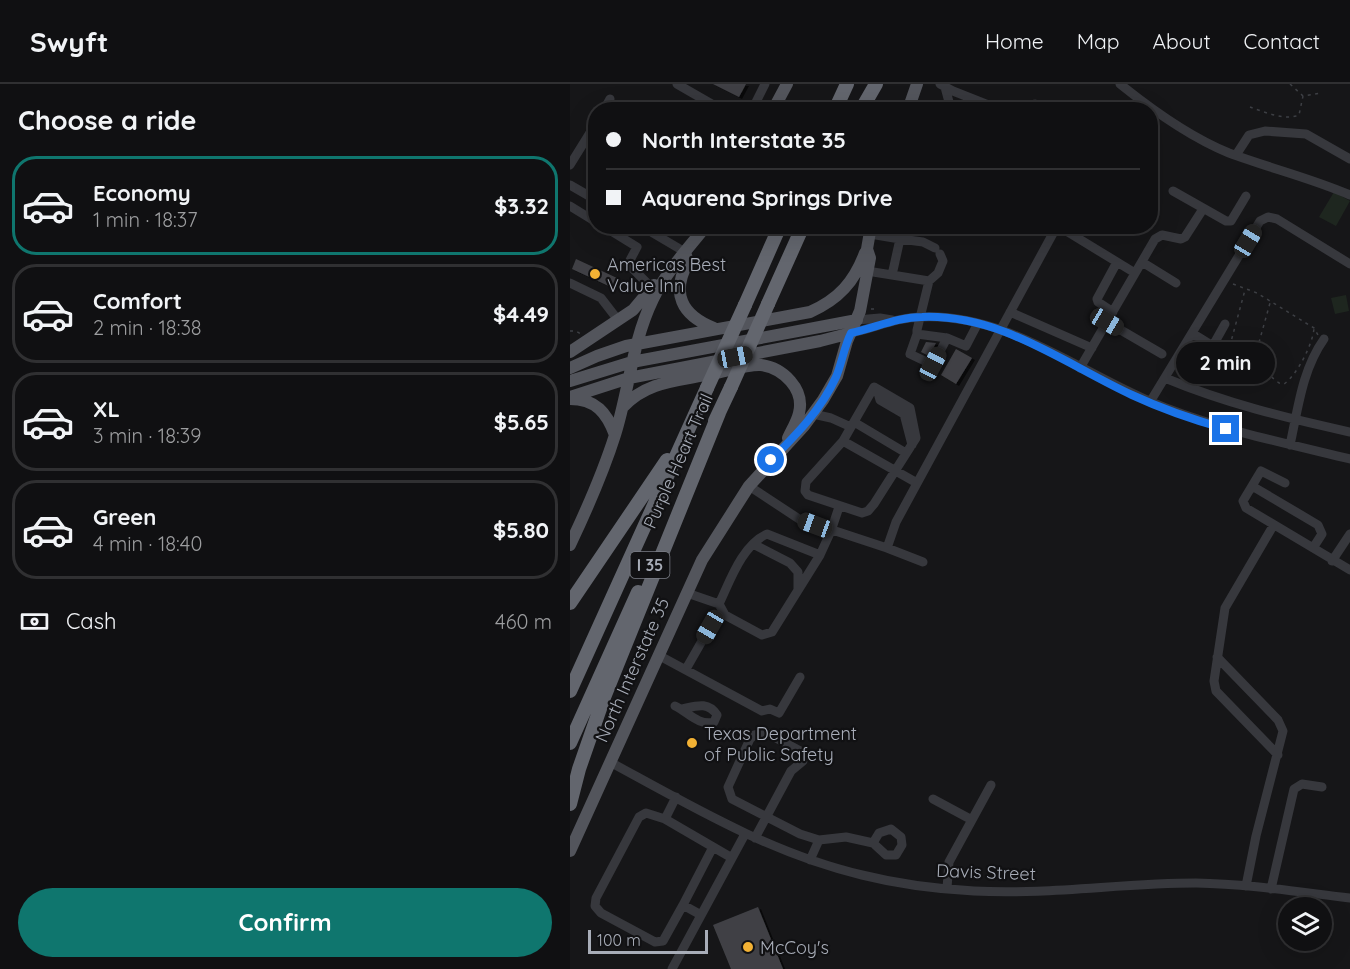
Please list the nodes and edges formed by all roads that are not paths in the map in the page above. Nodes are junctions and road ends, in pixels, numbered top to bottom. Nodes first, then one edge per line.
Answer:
1 (677, 84) edge
2 (765, 84) edge
3 (787, 84) edge
4 (847, 84) edge
5 (870, 84) edge
6 (876, 84) edge
7 (917, 84) edge
8 (1120, 84) edge
9 (943, 86) edge
10 (610, 99) dead end
11 (608, 102) edge
12 (708, 102) edge
13 (756, 102) edge
14 (777, 102) edge
15 (839, 102) edge
16 (863, 102) edge
17 (865, 102) edge
18 (911, 102) edge
19 (949, 102) edge
20 (982, 102) edge
21 (1145, 102) edge
22 (1158, 112) edge
23 (588, 136) edge
24 (1236, 155) junction
25 (1350, 159) edge
26 (570, 165) edge
27 (574, 188) edge
28 (1173, 191) dead end
29 (1350, 195) edge
30 (588, 196) edge
31 (1246, 196) dead end
32 (570, 205) edge
33 (1203, 209) junction
34 (588, 217) edge
35 (616, 234) edge
36 (655, 234) edge
37 (700, 234) edge
38 (776, 234) edge
39 (799, 234) edge
40 (870, 234) edge
41 (886, 234) edge
42 (1053, 234) edge
43 (1070, 234) edge
44 (900, 238) junction
45 (867, 249) junction
46 (685, 252) junction
47 (1117, 262) junction
48 (1142, 262) junction
49 (1350, 264) edge
50 (867, 271) junction
51 (1135, 273) junction
52 (666, 274) junction
53 (892, 274) junction
54 (929, 281) junction
55 (570, 283) edge
56 (1176, 283) dead end
57 (652, 288) junction
58 (1010, 312) junction
59 (1113, 312) junction
60 (920, 316) junction
61 (618, 320) junction
62 (857, 320) junction
63 (894, 320) junction
64 (978, 322) junction
65 (1107, 322) junction
66 (1225, 324) dead end
67 (715, 328) junction
68 (1002, 329) junction
69 (851, 333) junction
70 (1192, 333) junction
71 (917, 334) junction
72 (947, 338) junction
73 (1323, 340) road end
74 (637, 344) junction
75 (1213, 346) junction
76 (1092, 348) junction
77 (571, 350) edge
78 (1162, 354) dead end
79 (632, 362) junction
80 (1201, 367) dead end
81 (570, 368) edge
82 (1080, 368) junction
83 (629, 378) junction
84 (1164, 378) junction
85 (570, 381) edge
86 (570, 398) edge
87 (1150, 402) junction
88 (621, 410) junction
89 (719, 413) junction
90 (813, 414) junction
91 (695, 415) junction
92 (1295, 420) junction
93 (853, 424) junction
94 (1350, 432) edge
95 (615, 435) junction
96 (843, 441) junction
97 (1290, 445) junction
98 (783, 448) junction
99 (909, 449) junction
100 (1350, 459) edge
101 (897, 471) junction
102 (917, 483) junction
103 (1285, 483) dead end
104 (748, 486) junction
105 (1252, 486) junction
106 (839, 507) junction
107 (1273, 526) junction
108 (831, 531) junction
109 (1350, 534) edge
110 (753, 544) junction
111 (570, 545) edge
112 (887, 548) junction
113 (1313, 548) junction
114 (820, 555) junction
115 (1332, 561) junction
116 (923, 562) dead end
117 (1349, 566) edge
118 (798, 591) junction
119 (687, 593) junction
120 (570, 603) edge
121 (719, 604) junction
122 (710, 627) dead end
123 (658, 655) junction
124 (1217, 657) junction
125 (686, 669) junction
126 (800, 677) dead end
127 (570, 691) edge
128 (570, 743) edge
129 (1278, 754) junction
130 (610, 762) junction
131 (991, 785) dead end
132 (1322, 787) dead end
133 (676, 797) junction
134 (933, 799) dead end
135 (570, 804) edge
136 (766, 816) junction
137 (665, 819) junction
138 (972, 820) junction
139 (745, 834) junction
140 (755, 838) junction
141 (819, 840) junction
142 (873, 843) dead end
143 (713, 847) junction
144 (570, 851) edge
145 (732, 858) junction
146 (810, 860) junction
147 (1246, 886) junction
148 (947, 888) junction
149 (1271, 889) junction
150 (1350, 898) edge
151 (683, 905) junction
152 (700, 915) junction
153 (672, 969) edge

1 - 12 street
2 - 13 street
3 - 14 main road
4 - 15 highway
5 - 16 highway
6 - 17 highway
7 - 18 main road
8 - 21 street
9 - 19 street
9 - 20 street
10 - 11 street
22 - 24 street
23 - 26 street
24 - 25 street
24 - 29 street
27 - 30 street
27 - 32 street
28 - 33 street
31 - 33 street
32 - 34 street
33 - 48 street
35 - 57 street
36 - 46 street
37 - 46 main road
38 - 91 highway, Purple Heart Trail / I 35, bridge
39 - 89 highway, Purple Heart Trail / I 35, bridge
40 - 45 main road, North Interstate 35
41 - 44 street
42 - 58 street
43 - 47 street
44 - 53 street
44 - 54 street
45 - 50 main road, North Interstate 35
45 - 67 main road
46 - 52 main road
46 - 67 main road
47 - 51 street
47 - 59 street
48 - 51 street
48 - 56 street
49 - 70 street
50 - 53 street
50 - 62 main road, North Interstate 35
51 - 59 street
52 - 57 main road
52 - 74 main road
53 - 54 street
54 - 60 street
55 - 61 street
57 - 61 main road
58 - 68 street
58 - 76 street
59 - 65 street
60 - 63 street
60 - 64 street
60 - 71 street
61 - 77 main road
62 - 63 street
62 - 69 main road, North Interstate 35
62 - 79 main road
63 - 69 street
64 - 68 street
64 - 72 street
65 - 76 street
65 - 78 street
66 - 75 street
67 - 74 main road
68 - 82 street
68 - 102 street
69 - 83 main road
69 - 90 main road, North Interstate 35
70 - 75 street
70 - 84 street
71 - 72 street
71 - 72 street
73 - 92 street
74 - 79 main road
74 - 81 main road
75 - 80 street
76 - 82 street
79 - 83 main road
79 - 85 main road
82 - 87 street
83 - 86 main road
83 - 88 main road
84 - 87 street
84 - 92 street
86 - 95 main road
87 - 97 street
88 - 95 main road
88 - 98 main road
89 - 128 highway, Purple Heart Trail / I 35
89 - 135 highway
90 - 93 street
90 - 98 main road, North Interstate 35
91 - 120 highway
91 - 127 highway, Purple Heart Trail / I 35
92 - 94 street
92 - 97 street
93 - 96 street
93 - 99 street
93 - 99 street
95 - 111 main road
96 - 101 street
96 - 106 street
97 - 100 street
98 - 104 main road, North Interstate 35
99 - 101 street
101 - 102 street
101 - 106 street
102 - 112 street
103 - 105 street
104 - 108 street
104 - 119 main road, North Interstate 35
105 - 107 street
105 - 113 street
106 - 108 street
107 - 113 street
107 - 124 street
108 - 112 street
108 - 114 street
109 - 115 street
110 - 114 street
110 - 118 street
110 - 121 street
112 - 116 street
113 - 115 street
114 - 118 street
115 - 117 street
118 - 121 street
119 - 121 street
119 - 123 main road, North Interstate 35
122 - 125 street
123 - 125 street
123 - 130 main road, North Interstate 35
124 - 129 street
124 - 129 street
125 - 126 street
129 - 147 street
130 - 133 street, Davis Street
130 - 144 main road, North Interstate 35
131 - 138 street
132 - 149 street
133 - 137 street
133 - 139 street, Davis Street
134 - 138 street
136 - 136 street
136 - 140 street
136 - 141 street
137 - 143 street
137 - 151 street
138 - 148 street
139 - 140 street, Davis Street
139 - 145 street
140 - 146 street, Davis Street
141 - 142 street
141 - 146 street
143 - 145 street
143 - 151 street
145 - 152 street
146 - 148 street, Davis Street
147 - 148 street, Davis Street
147 - 149 street, Davis Street
149 - 150 street, Davis Street
151 - 152 street
152 - 153 street

